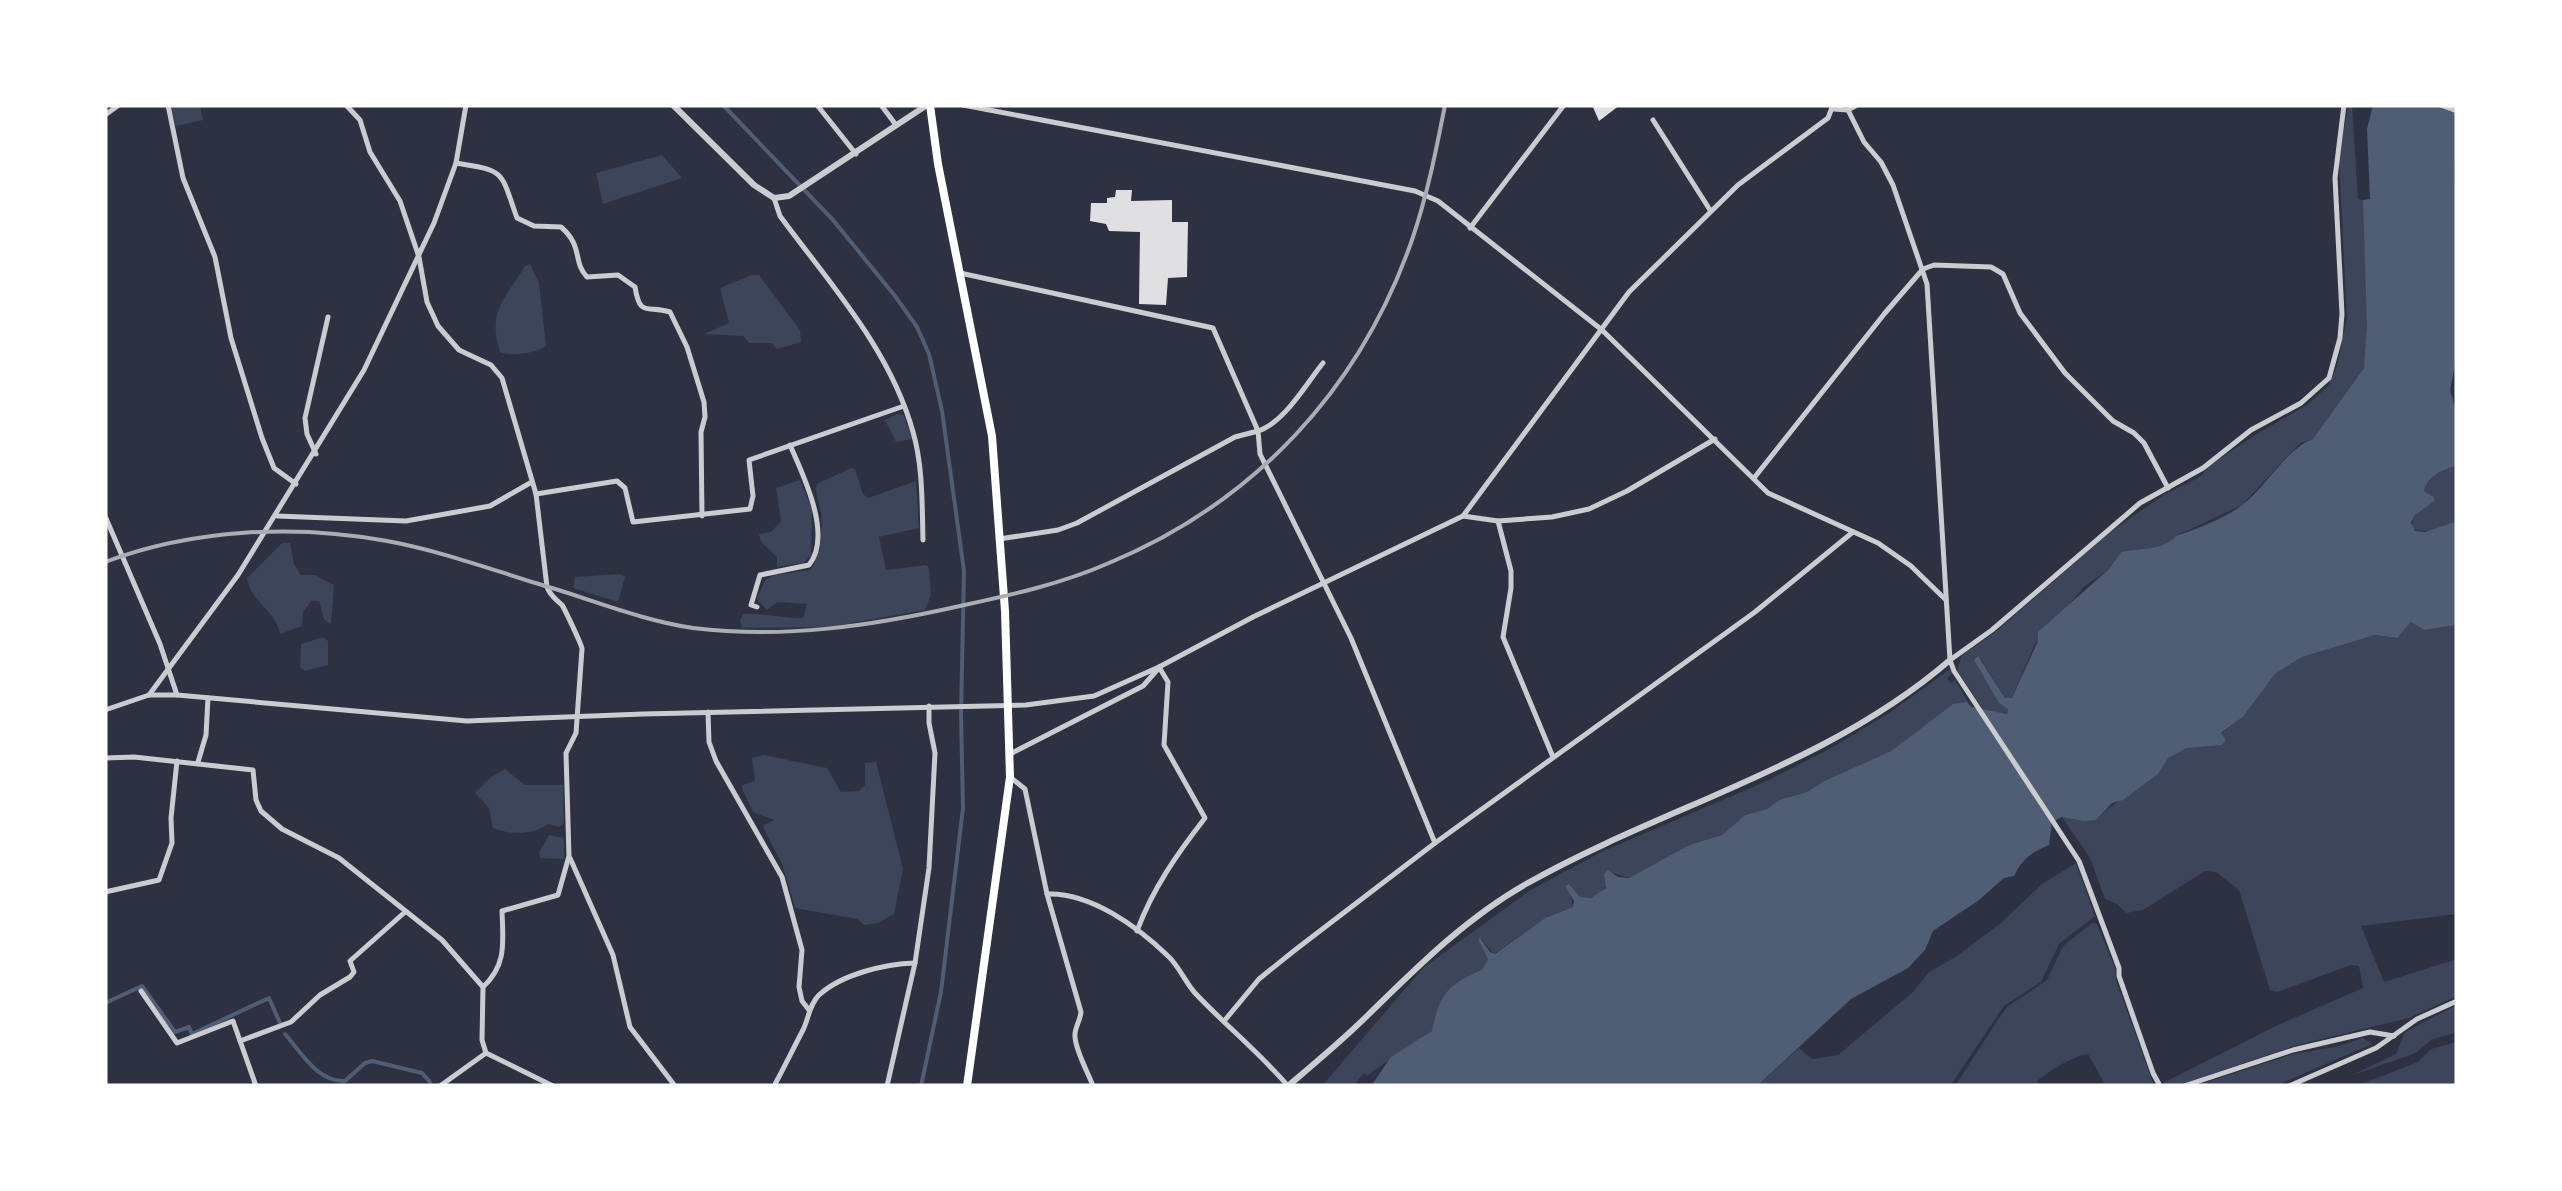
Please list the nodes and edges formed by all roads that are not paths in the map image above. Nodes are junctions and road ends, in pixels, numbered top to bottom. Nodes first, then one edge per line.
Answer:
1 (119, 105) edge
2 (168, 105) edge
3 (346, 105) edge
4 (466, 105) edge
5 (672, 105) edge
6 (816, 105) edge
7 (881, 105) edge
8 (929, 105) edge
9 (963, 105) edge
10 (1564, 105) edge
11 (1857, 105) edge
12 (2344, 105) edge
13 (2440, 105) edge
14 (1834, 107) edge
15 (1848, 110) junction
16 (2457, 111) edge
17 (105, 115) edge
18 (1653, 120) dead end
19 (896, 124) junction
20 (856, 154) junction
21 (456, 163) junction
22 (774, 198) junction
23 (1710, 210) junction
24 (1470, 228) junction
25 (419, 257) junction
26 (1924, 269) junction
27 (960, 272) junction
28 (328, 317) dead end
29 (1602, 330) junction
30 (1322, 363) dead end
31 (904, 406) junction
32 (1258, 432) junction
33 (1714, 439) junction
34 (790, 445) junction
35 (316, 454) junction
36 (1754, 478) junction
37 (532, 483) junction
38 (296, 485) junction
39 (2168, 488) junction
40 (536, 494) junction
41 (105, 516) edge
42 (277, 516) junction
43 (702, 516) junction
44 (1464, 516) junction
45 (1498, 521) junction
46 (1853, 532) junction
47 (999, 538) junction
48 (923, 540) dead end
49 (1325, 583) junction
50 (1946, 600) junction
51 (757, 607) dead end
52 (1950, 660) junction
53 (169, 667) junction
54 (1160, 667) junction
55 (148, 694) junction
56 (177, 695) junction
57 (208, 698) junction
58 (929, 706) junction
59 (105, 710) edge
60 (708, 712) junction
61 (578, 717) junction
62 (1010, 754) junction
63 (1553, 757) junction
64 (105, 758) edge
65 (177, 761) junction
66 (198, 762) junction
67 (1010, 778) junction
68 (1436, 843) junction
69 (569, 856) junction
70 (105, 892) edge
71 (1047, 894) junction
72 (405, 912) junction
73 (1137, 931) junction
74 (915, 963) junction
75 (483, 987) junction
76 (141, 991) dead end
77 (2457, 1001) edge
78 (809, 1010) junction
79 (1224, 1020) junction
80 (2394, 1036) junction
81 (240, 1041) junction
82 (486, 1053) junction
83 (256, 1086) edge
84 (440, 1086) edge
85 (553, 1086) edge
86 (675, 1086) edge
87 (774, 1086) edge
88 (888, 1086) edge
89 (967, 1086) edge
90 (1093, 1086) edge
91 (1288, 1086) edge
92 (2160, 1086) edge
93 (2184, 1086) edge
94 (2289, 1086) edge

1 - 17 street
2 - 38 street
3 - 25 street
4 - 21 street
5 - 22 street
6 - 20 street
7 - 19 street
8 - 19 street
8 - 27 main road
9 - 24 street
10 - 24 street
11 - 15 street
12 - 39 street
13 - 16 street
14 - 15 street
14 - 23 street
15 - 26 street
18 - 23 street
19 - 20 street
20 - 22 street
21 - 25 street
21 - 43 street
22 - 31 street
23 - 29 street
24 - 29 street
25 - 35 street
25 - 37 street
26 - 36 street
26 - 39 street
26 - 50 street
27 - 32 street
27 - 47 main road
28 - 35 street
29 - 33 street
29 - 44 street
30 - 32 street
31 - 34 street
31 - 48 street
32 - 47 street
32 - 49 street
33 - 36 street
33 - 45 street
34 - 43 street
34 - 51 street
35 - 38 street
36 - 46 street
37 - 40 street
37 - 42 street
38 - 42 street
39 - 52 street
40 - 43 street
40 - 61 street
41 - 53 street
42 - 53 street
44 - 45 street
44 - 49 street
45 - 63 street
46 - 50 street
46 - 63 street
47 - 62 main road
49 - 54 street
49 - 68 street
50 - 52 street
52 - 91 street
52 - 92 street
53 - 55 street
53 - 56 street
54 - 58 street
54 - 62 street
54 - 73 street
55 - 56 street
55 - 59 street
56 - 57 street
57 - 61 street
57 - 66 street
58 - 60 street
58 - 74 street
60 - 61 street
60 - 78 street
61 - 69 street
62 - 67 main road
63 - 68 street
64 - 65 street
65 - 66 street
65 - 70 street
66 - 72 street
67 - 71 street
67 - 89 main road
68 - 79 street
69 - 75 street
69 - 86 street
71 - 73 street
71 - 90 street
72 - 75 street
72 - 81 street
73 - 79 street
74 - 78 street
74 - 88 street
75 - 82 street
76 - 81 street
77 - 80 street
78 - 87 street
79 - 91 street
80 - 93 street
80 - 94 street
81 - 83 street
82 - 84 street
82 - 85 street

